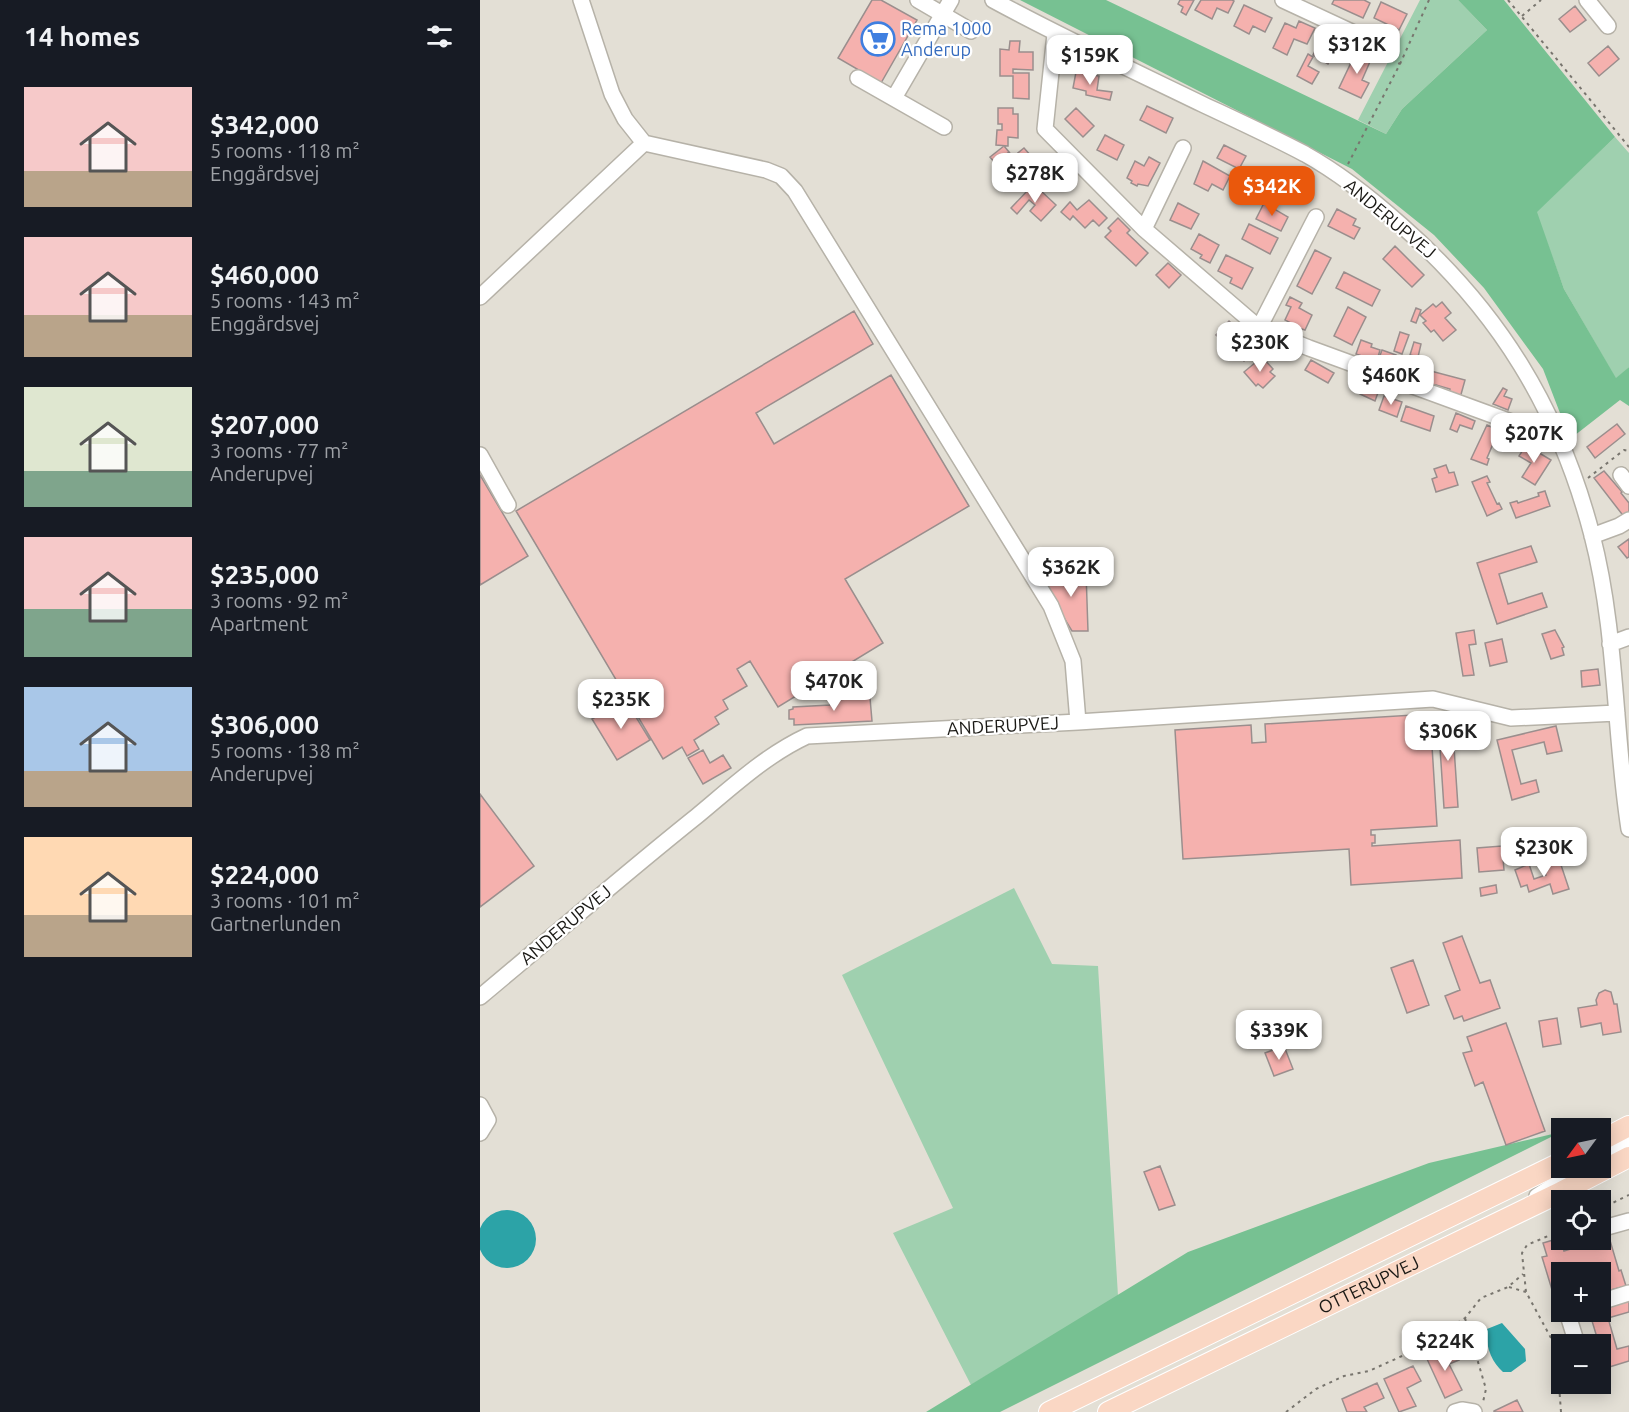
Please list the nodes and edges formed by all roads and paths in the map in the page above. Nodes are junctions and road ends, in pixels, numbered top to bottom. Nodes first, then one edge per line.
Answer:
1 (581, 0) edge
2 (918, 0) edge
3 (951, 0) edge
4 (993, 0) edge
5 (1283, 0) edge
6 (1429, 0) edge
7 (1509, 0) edge
8 (1541, 0) edge
9 (1587, 0) edge
10 (942, 14) junction
11 (1522, 16) junction
12 (1608, 26) dead end
13 (971, 31) dead end
14 (1055, 33) junction
15 (1371, 41) joint
16 (1400, 64) junction
17 (858, 78) dead end
18 (894, 98) junction
19 (944, 127) dead end
20 (644, 142) junction
21 (1629, 147) edge
22 (1183, 148) dead end
23 (1341, 177) junction
24 (1316, 217) dead end
25 (1144, 229) junction
26 (480, 297) edge
27 (1259, 328) junction
28 (1553, 423) junction
29 (1629, 451) edge
30 (480, 455) edge
31 (1578, 486) junction
32 (508, 505) dead end
33 (1629, 520) edge
34 (1592, 536) junction
35 (1629, 637) edge
36 (1610, 645) junction
37 (1617, 713) junction
38 (1078, 722) junction
39 (1629, 829) edge
40 (480, 998) edge
41 (480, 1105) edge
42 (1629, 1126) edge
43 (480, 1133) edge
44 (1611, 1135) edge
45 (1629, 1141) edge
46 (1611, 1151) edge
47 (1629, 1157) edge
48 (1551, 1167) edge
49 (1566, 1178) edge
50 (1629, 1195) edge
51 (1611, 1204) edge
52 (1505, 1218) junction
53 (1628, 1225) edge
54 (1611, 1227) edge
55 (1551, 1235) edge
56 (1523, 1274) junction
57 (1508, 1287) junction
58 (1526, 1292) junction
59 (1629, 1293) edge
60 (1611, 1299) edge
61 (1465, 1318) junction
62 (1049, 1412) edge
63 (1108, 1412) edge
64 (1286, 1412) edge
65 (1455, 1412) edge
66 (1474, 1412) edge
67 (1481, 1412) edge
68 (1561, 1412) edge

1 - 20 street
2 - 10 street
3 - 10 street
4 - 14 street, ANDERUPVEJ
5 - 15 street
6 - 16 path
7 - 11 path
8 - 11 path
9 - 12 street
10 - 13 street
10 - 18 street
11 - 21 path
14 - 23 street, ANDERUPVEJ
14 - 25 street
15 - 16 path
16 - 23 path
17 - 18 street
18 - 19 street
20 - 26 street
20 - 38 street
22 - 25 street
23 - 28 street, ANDERUPVEJ
24 - 27 street
25 - 27 street
27 - 28 street
28 - 31 street, ANDERUPVEJ
29 - 31 path
30 - 32 street
31 - 34 street, ANDERUPVEJ
33 - 34 street
34 - 36 street, ANDERUPVEJ
35 - 36 street
36 - 37 street, ANDERUPVEJ
37 - 38 street, ANDERUPVEJ
37 - 39 street, ANDERUPVEJ
38 - 40 street, ANDERUPVEJ
41 - 43 street
42 - 44 main road
45 - 46 street
47 - 52 main road, OTTERUPVEJ
48 - 62 main road, OTTERUPVEJ
49 - 52 street
50 - 51 path
52 - 63 main road, OTTERUPVEJ
53 - 54 street
55 - 56 path
56 - 57 path
56 - 58 path
57 - 58 path
57 - 61 path
58 - 68 path
59 - 60 street
61 - 64 path
61 - 67 path
65 - 66 street

